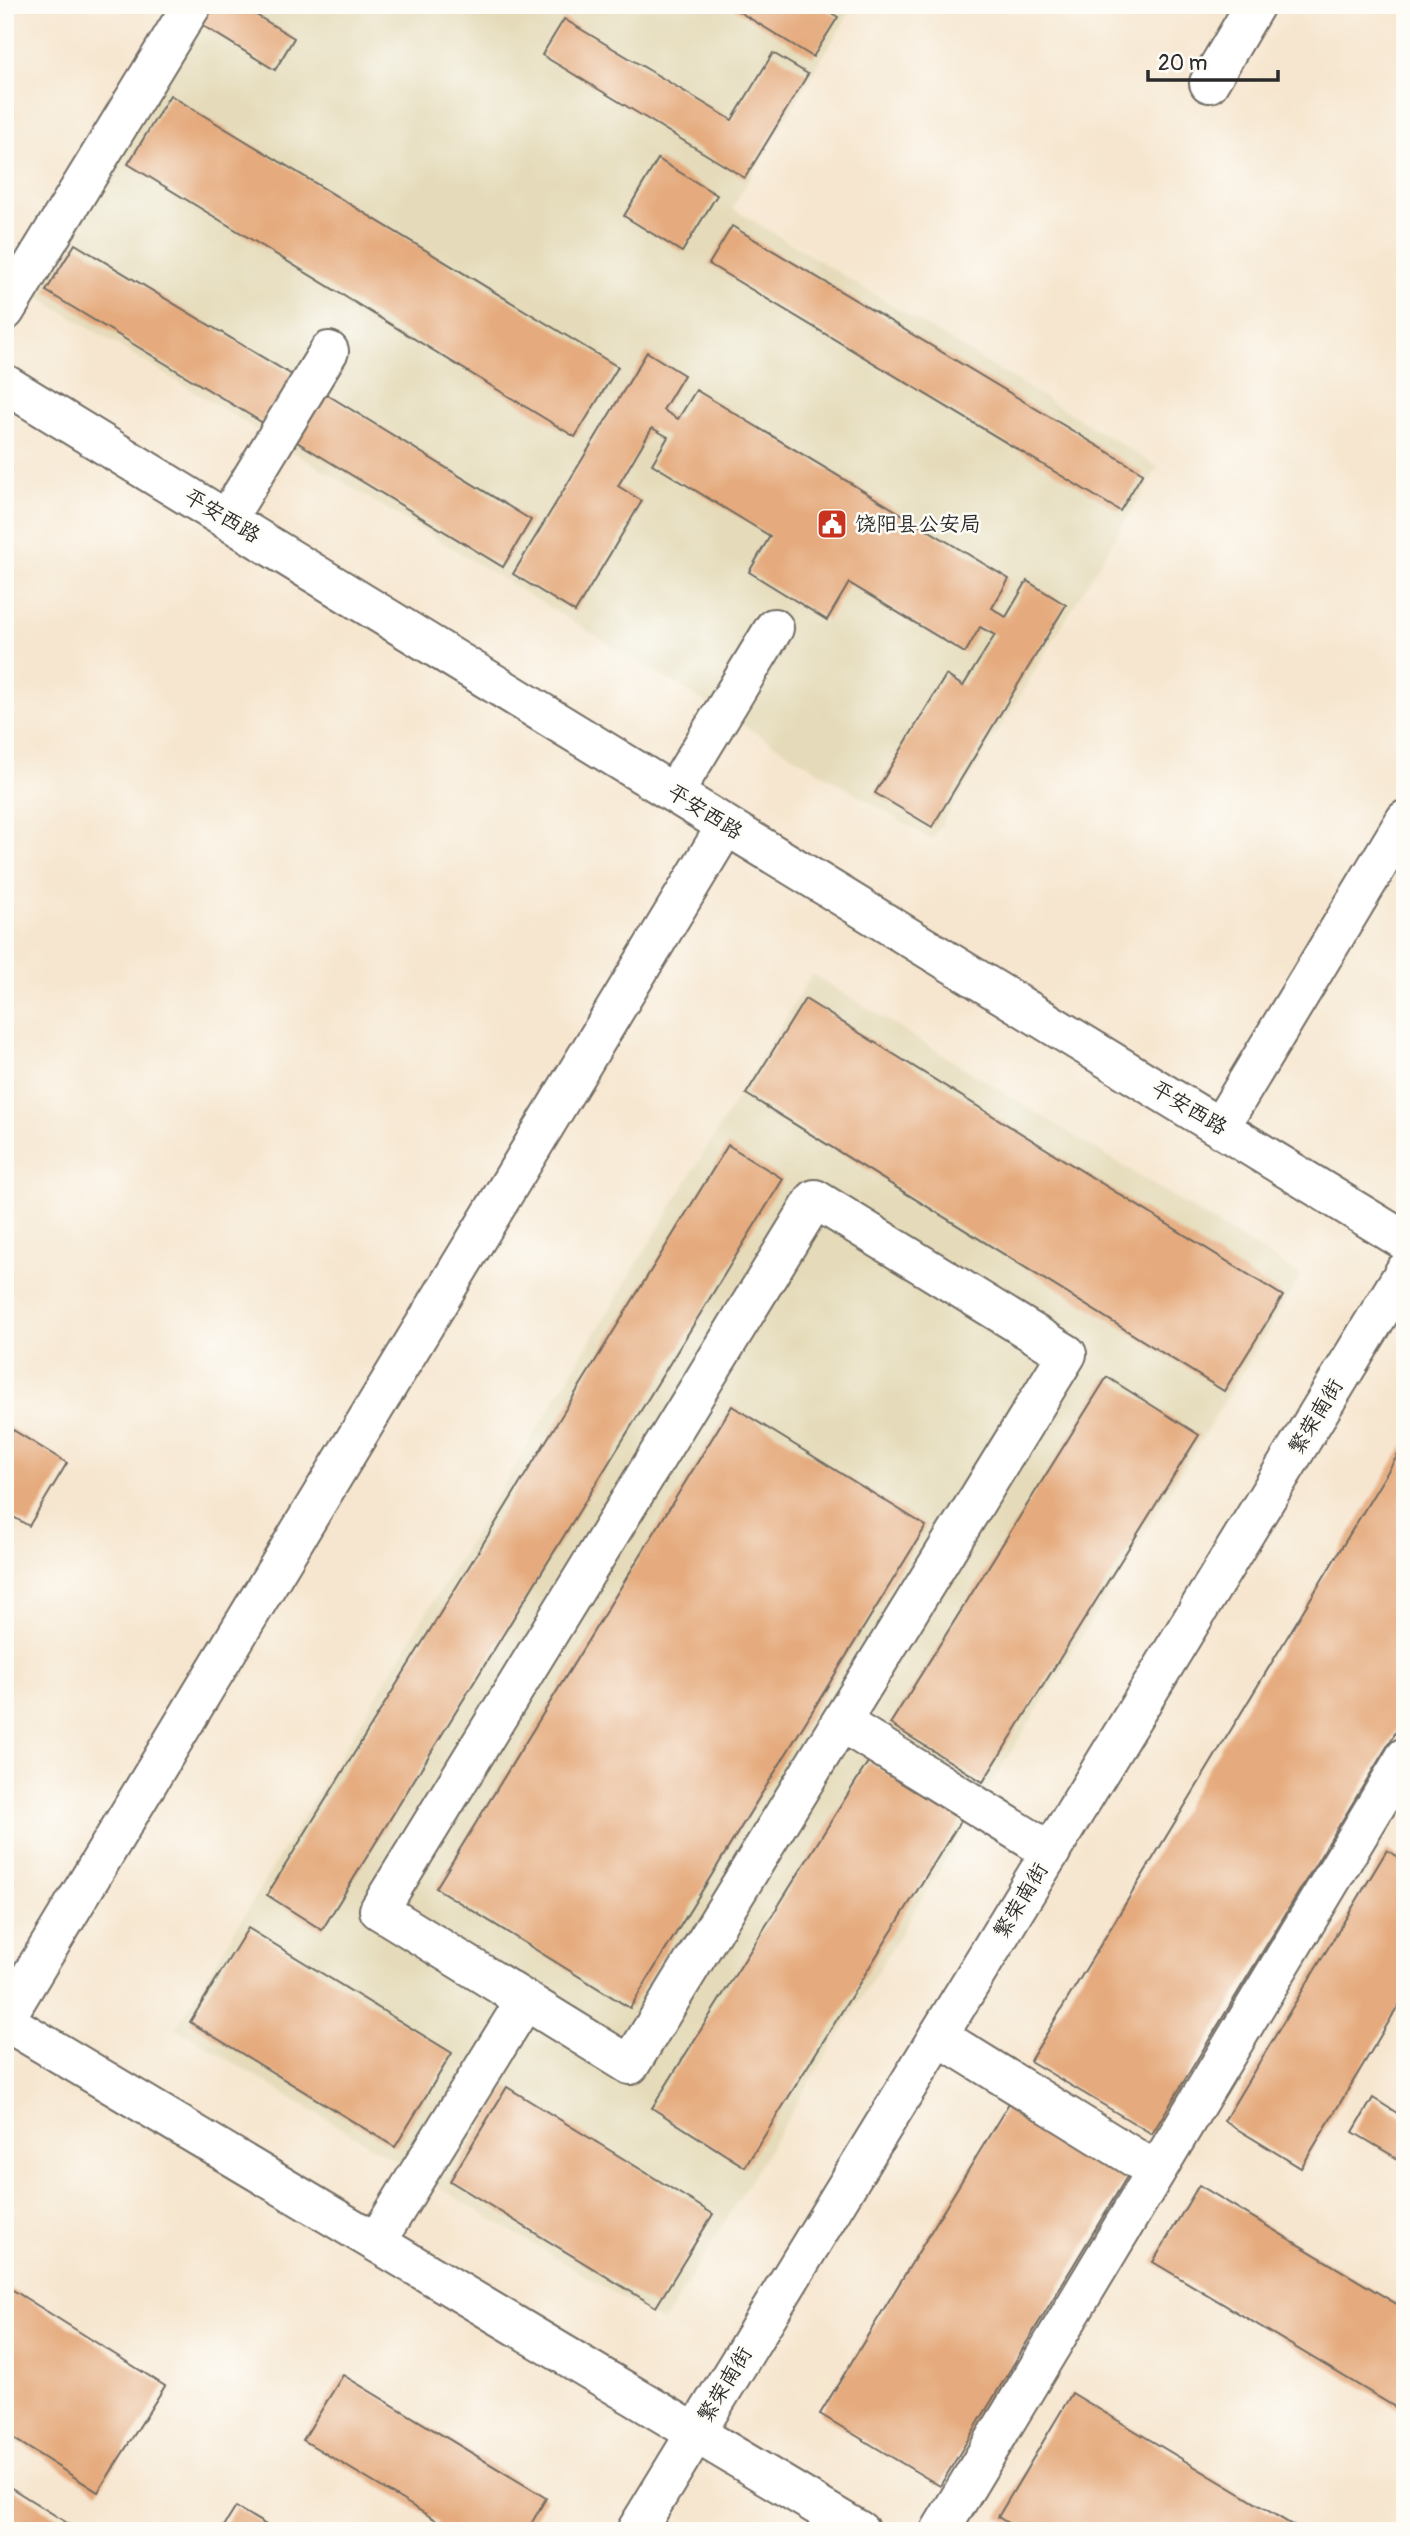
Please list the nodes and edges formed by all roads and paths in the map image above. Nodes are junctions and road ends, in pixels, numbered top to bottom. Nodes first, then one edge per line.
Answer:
1 (192, 5) edge
2 (1255, 5) edge
3 (1209, 83) dead end
4 (5, 311) edge
5 (329, 351) dead end
6 (5, 384) edge
7 (227, 519) junction
8 (774, 628) dead end
9 (674, 793) junction
10 (1405, 820) edge
11 (726, 826) junction
12 (1220, 1127) junction
13 (1405, 1241) edge
14 (1405, 1270) edge
15 (841, 1723) junction
16 (1405, 1757) edge
17 (1051, 1852) junction
18 (524, 2001) junction
19 (7, 2026) edge
20 (938, 2036) junction
21 (1156, 2171) junction
22 (376, 2242) junction
23 (696, 2433) junction
24 (636, 2531) edge
25 (860, 2531) edge
26 (940, 2531) edge

1 - 4 street
2 - 3 street
5 - 7 street
6 - 7 street, 平安西路
7 - 9 street, 平安西路
8 - 9 street
9 - 11 street, 平安西路
10 - 12 street
11 - 12 street, 平安西路
11 - 19 street
12 - 13 street, 平安西路
14 - 17 street, 繁荣南街
15 - 17 street
15 - 18 street
15 - 18 street
16 - 21 street
17 - 20 street, 繁荣南街
18 - 22 street
19 - 22 street
20 - 21 street
20 - 23 street, 繁荣南街
21 - 26 street
22 - 23 street
23 - 24 street, 繁荣南街
23 - 25 street

